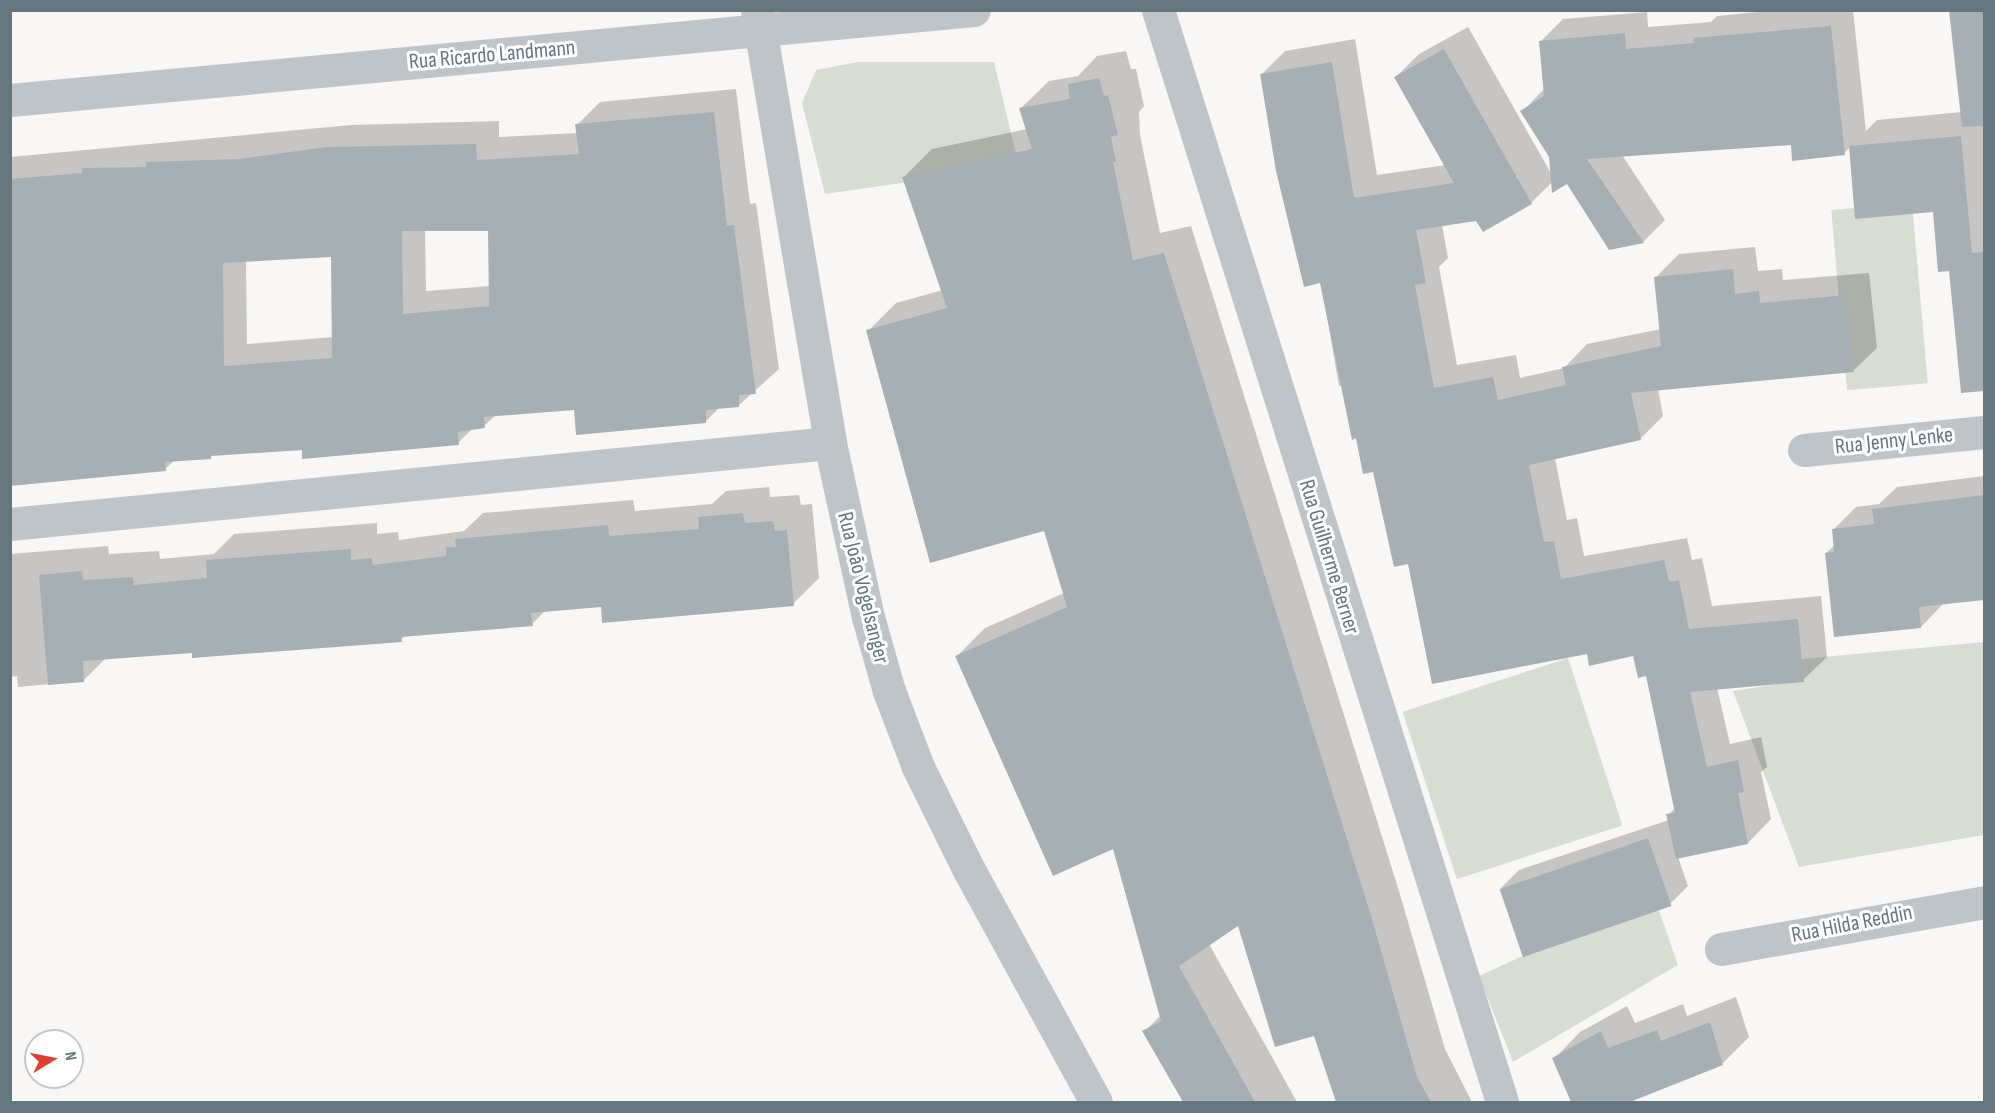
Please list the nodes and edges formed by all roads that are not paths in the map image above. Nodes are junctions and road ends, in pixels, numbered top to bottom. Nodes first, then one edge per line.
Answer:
1 (974, 10) edge
2 (1158, 10) edge
3 (759, 20) edge
4 (10, 100) edge
5 (1984, 432) edge
6 (830, 443) junction
7 (1804, 450) dead end
8 (10, 524) edge
9 (1984, 902) edge
10 (1721, 950) dead end
11 (1096, 1102) edge
12 (1502, 1102) edge

1 - 3 street, Rua Ricardo Landmann
2 - 12 street, Rua Guilherme Berner
3 - 4 street, Rua Ricardo Landmann
3 - 6 street, Rua João Vogelsanger
5 - 7 street, Rua Jenny Lenke
6 - 8 street
6 - 11 street, Rua João Vogelsanger
9 - 10 street, Rua Hilda Reddin

